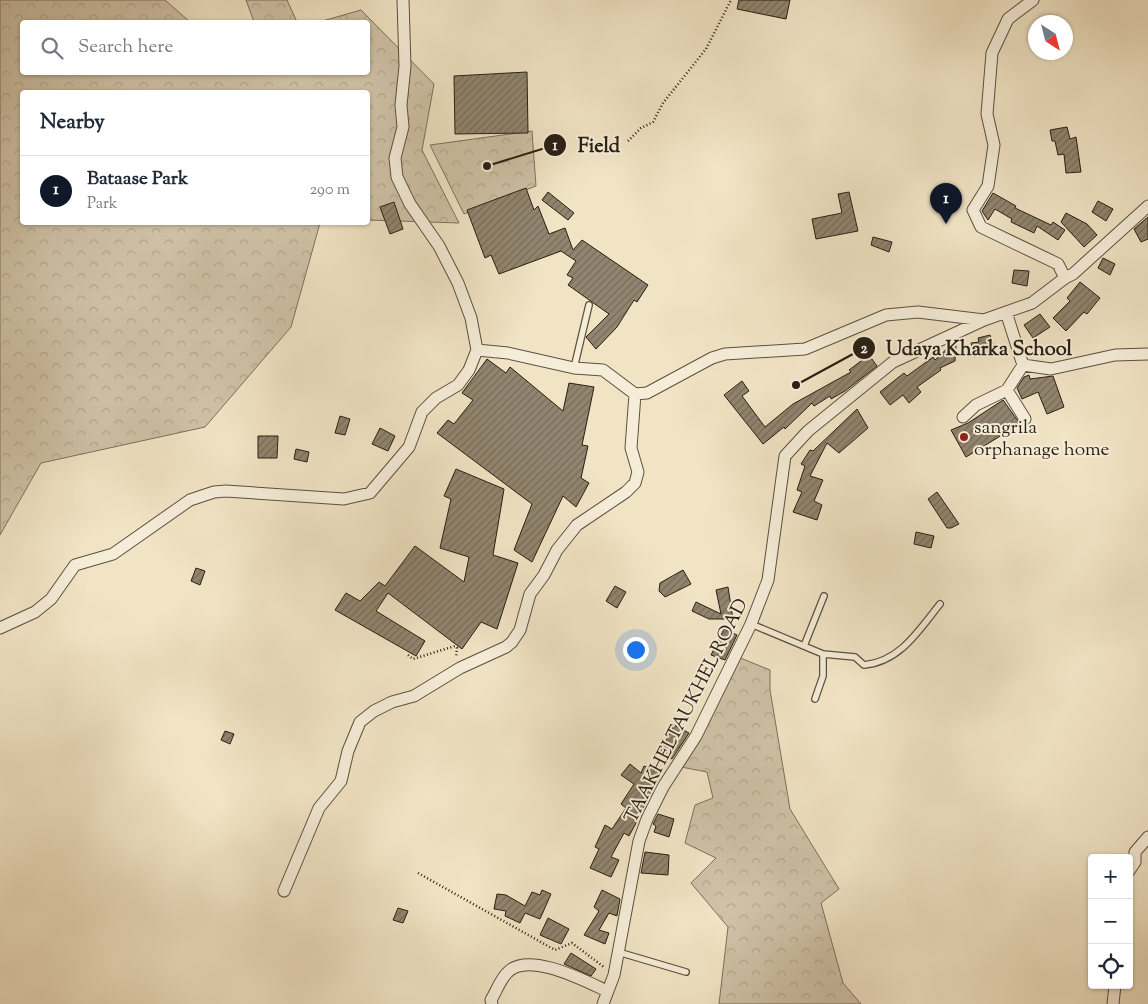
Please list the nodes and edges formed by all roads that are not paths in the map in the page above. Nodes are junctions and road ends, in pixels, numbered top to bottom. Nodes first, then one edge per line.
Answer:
1 (403, 0) edge
2 (1033, 0) edge
3 (1148, 206) edge
4 (1064, 278) junction
5 (589, 305) dead end
6 (1006, 312) junction
7 (984, 320) junction
8 (477, 350) junction
9 (1148, 354) edge
10 (1023, 365) junction
11 (574, 368) junction
12 (1007, 390) junction
13 (635, 394) junction
14 (963, 417) dead end
15 (1025, 419) dead end
16 (824, 596) dead end
17 (940, 604) dead end
18 (751, 624) junction
19 (0, 628) edge
20 (804, 646) junction
21 (823, 654) junction
22 (815, 699) dead end
23 (1148, 837) edge
24 (1133, 865) edge
25 (284, 891) dead end
26 (618, 952) junction
27 (686, 972) dead end
28 (1115, 989) edge
29 (607, 991) junction
30 (492, 1004) edge
31 (602, 1004) edge
32 (1114, 1004) edge

1 - 8 street
2 - 4 street
3 - 4 street, TAAKHELTAUKHEL ROAD
4 - 6 street, TAAKHELTAUKHEL ROAD
5 - 11 lane
6 - 7 street, TAAKHELTAUKHEL ROAD
6 - 10 street
7 - 13 street
7 - 18 street, TAAKHELTAUKHEL ROAD
8 - 11 street
8 - 19 street
9 - 10 street
10 - 12 street
11 - 13 street
12 - 14 street
12 - 15 street
13 - 25 street
16 - 20 lane
17 - 21 lane
18 - 20 lane
18 - 26 street, TAAKHELTAUKHEL ROAD
20 - 21 lane
21 - 22 lane
23 - 24 street
26 - 27 lane
26 - 29 street, TAAKHELTAUKHEL ROAD
28 - 32 street
29 - 30 street
29 - 31 street, TAAKHELTAUKHEL ROAD

